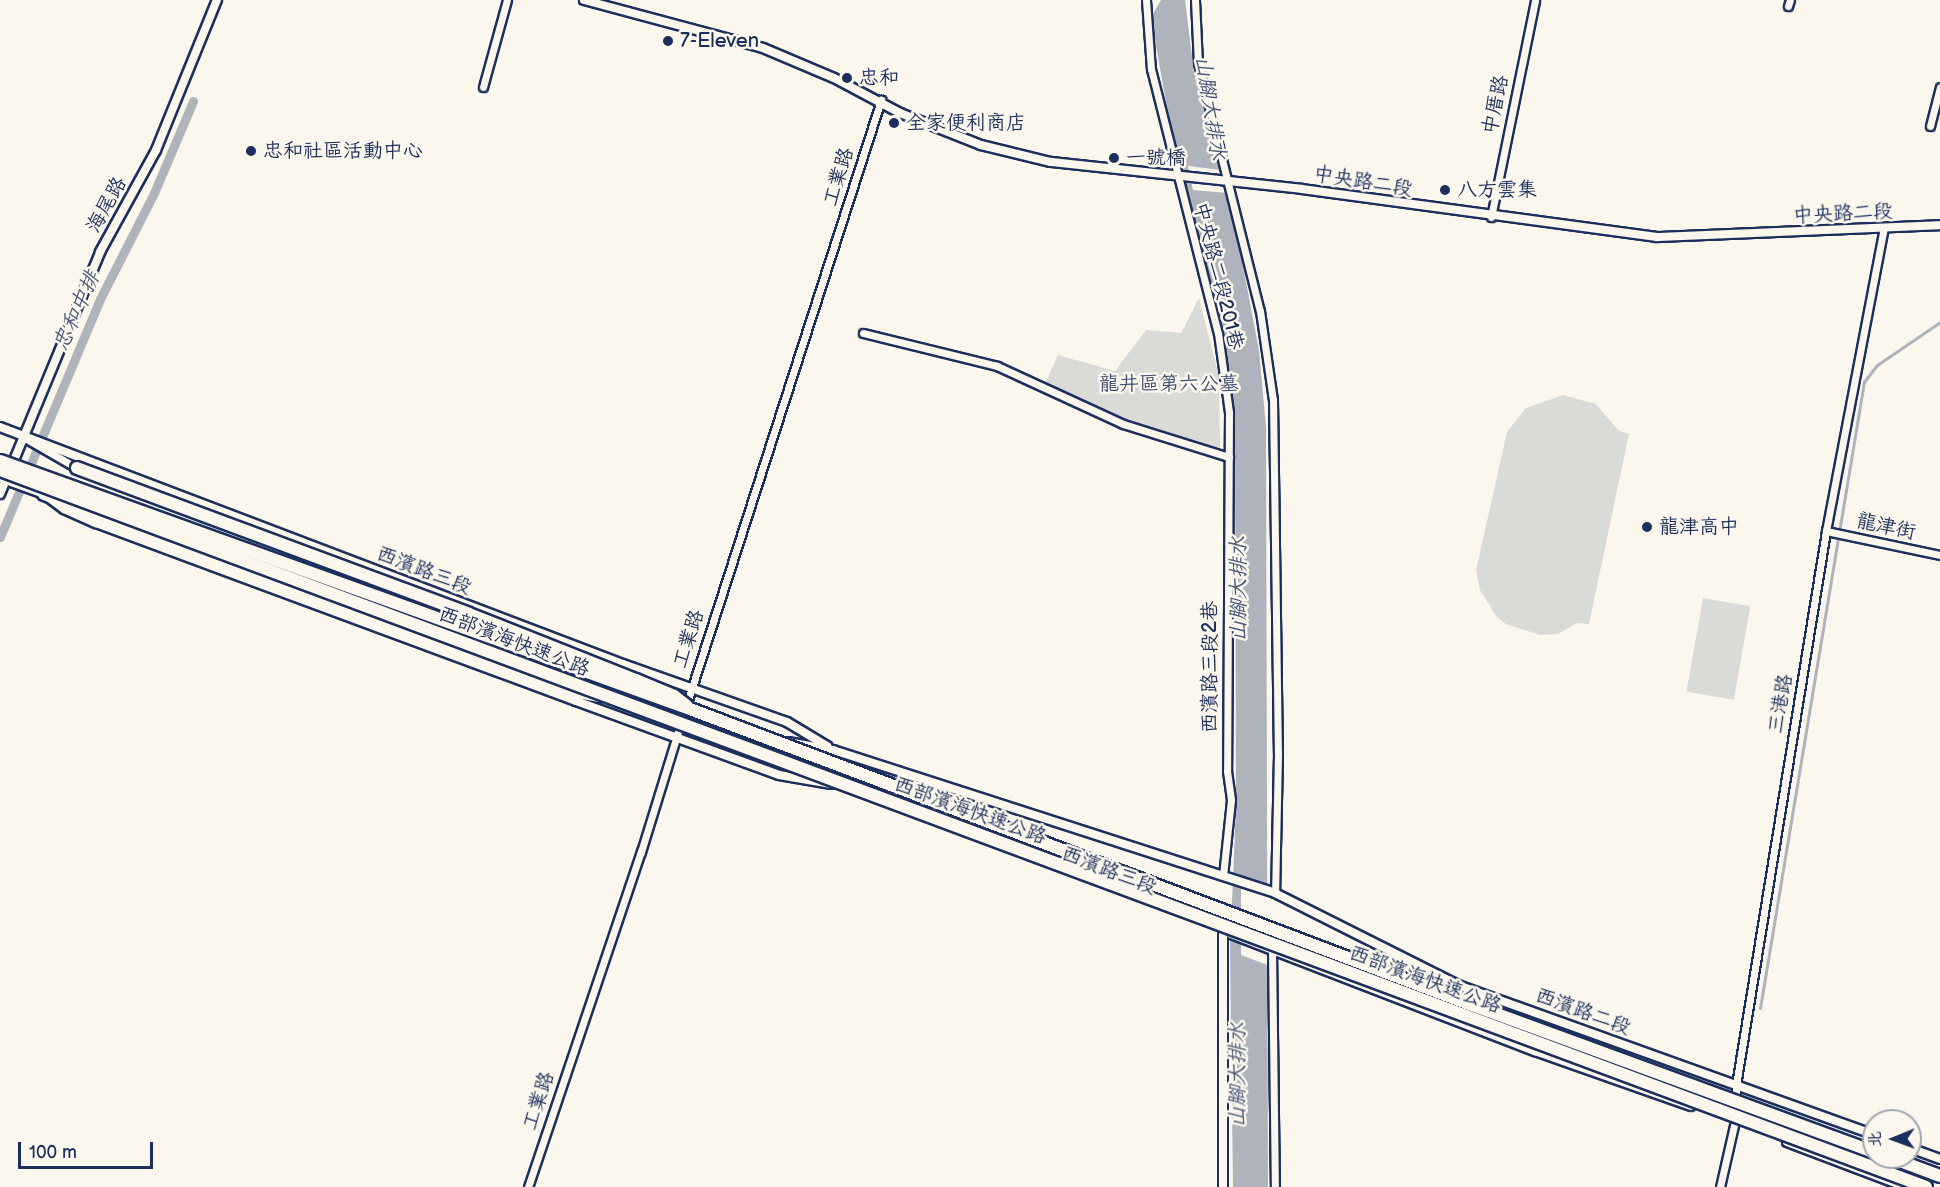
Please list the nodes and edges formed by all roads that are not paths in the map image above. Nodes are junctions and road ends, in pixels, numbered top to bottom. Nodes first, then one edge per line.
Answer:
1 (217, 0) edge
2 (507, 0) edge
3 (584, 0) edge
4 (1146, 0) edge
5 (1195, 0) edge
6 (1535, 0) edge
7 (483, 87) dead end
8 (1940, 87) edge
9 (881, 100) junction
10 (1930, 126) dead end
11 (1176, 175) junction
12 (1228, 181) junction
13 (1491, 217) junction
14 (1940, 225) edge
15 (1884, 228) junction
16 (863, 333) dead end
17 (0, 427) edge
18 (22, 435) junction
19 (48, 449) junction
20 (0, 455) edge
21 (1229, 457) junction
22 (10, 461) edge
23 (77, 468) joint
24 (5, 478) edge
25 (38, 492) junction
26 (0, 494) edge
27 (128, 504) junction
28 (1826, 531) junction
29 (1940, 555) edge
30 (690, 689) junction
31 (610, 698) junction
32 (687, 712) junction
33 (733, 732) junction
34 (675, 736) junction
35 (832, 750) junction
36 (832, 784) junction
37 (1223, 876) junction
38 (1275, 893) junction
39 (1223, 932) junction
40 (1272, 950) junction
41 (1736, 1084) junction
42 (1735, 1121) junction
43 (1862, 1131) edge
44 (1862, 1148) edge
45 (1922, 1152) edge
46 (1940, 1159) edge
47 (1921, 1169) edge
48 (1940, 1176) edge
49 (528, 1187) edge
50 (1223, 1187) edge
51 (1275, 1187) edge
52 (1719, 1187) edge
53 (1906, 1187) edge
54 (1926, 1187) edge

1 - 18 street, 海尾路
2 - 7 street
3 - 9 street, 中央路二段
4 - 11 street, 中央路二段201巷
5 - 12 street
6 - 13 street, 中厝路
8 - 10 street
9 - 11 street, 中央路二段
9 - 30 street, 工業路
11 - 12 street, 中央路二段
11 - 21 street, 中央路二段201巷
12 - 13 street, 中央路二段
12 - 38 street
13 - 15 street, 中央路二段
14 - 15 street, 中央路二段
15 - 28 street, 三港路
16 - 21 street
17 - 18 street, 西濱路三段
18 - 19 street, 西濱路三段
18 - 22 street, 海尾路
19 - 23 street
19 - 30 street, 西濱路三段
20 - 22 street, 西濱路三段
21 - 37 street, 西濱路三段2巷
22 - 24 street, 海尾路
22 - 27 street, 西濱路三段
22 - 32 highway, 西部濱海快速公路, bridge
23 - 32 highway, bridge
24 - 25 street, 西濱路三段
24 - 26 street, 海尾路
24 - 31 highway, 西部濱海快速公路, bridge
25 - 27 street
25 - 31 highway, bridge
25 - 34 street, 西濱路三段
27 - 32 street, 西濱路三段
28 - 29 street, 龍津街
28 - 41 street, 三港路
30 - 32 street, 工業路
30 - 35 street, 西濱路三段
31 - 54 highway, 西部濱海快速公路, bridge
32 - 33 street, 西濱路三段
32 - 34 street, 工業路
32 - 44 highway, 西部濱海快速公路, bridge
33 - 35 street, 西濱路三段
33 - 36 street, 西濱路三段
34 - 36 street, 西濱路三段
34 - 49 street, 工業路
35 - 37 street, 西濱路三段
36 - 39 street, 西濱路三段
37 - 38 street, 西濱路二段
38 - 41 street, 西濱路二段
39 - 40 street, 西濱路三段
39 - 50 street
40 - 42 street
40 - 51 street
41 - 42 street, 三港路
41 - 43 street, 西濱路二段
42 - 52 street, 三港路
42 - 53 street
45 - 46 street
47 - 48 highway

